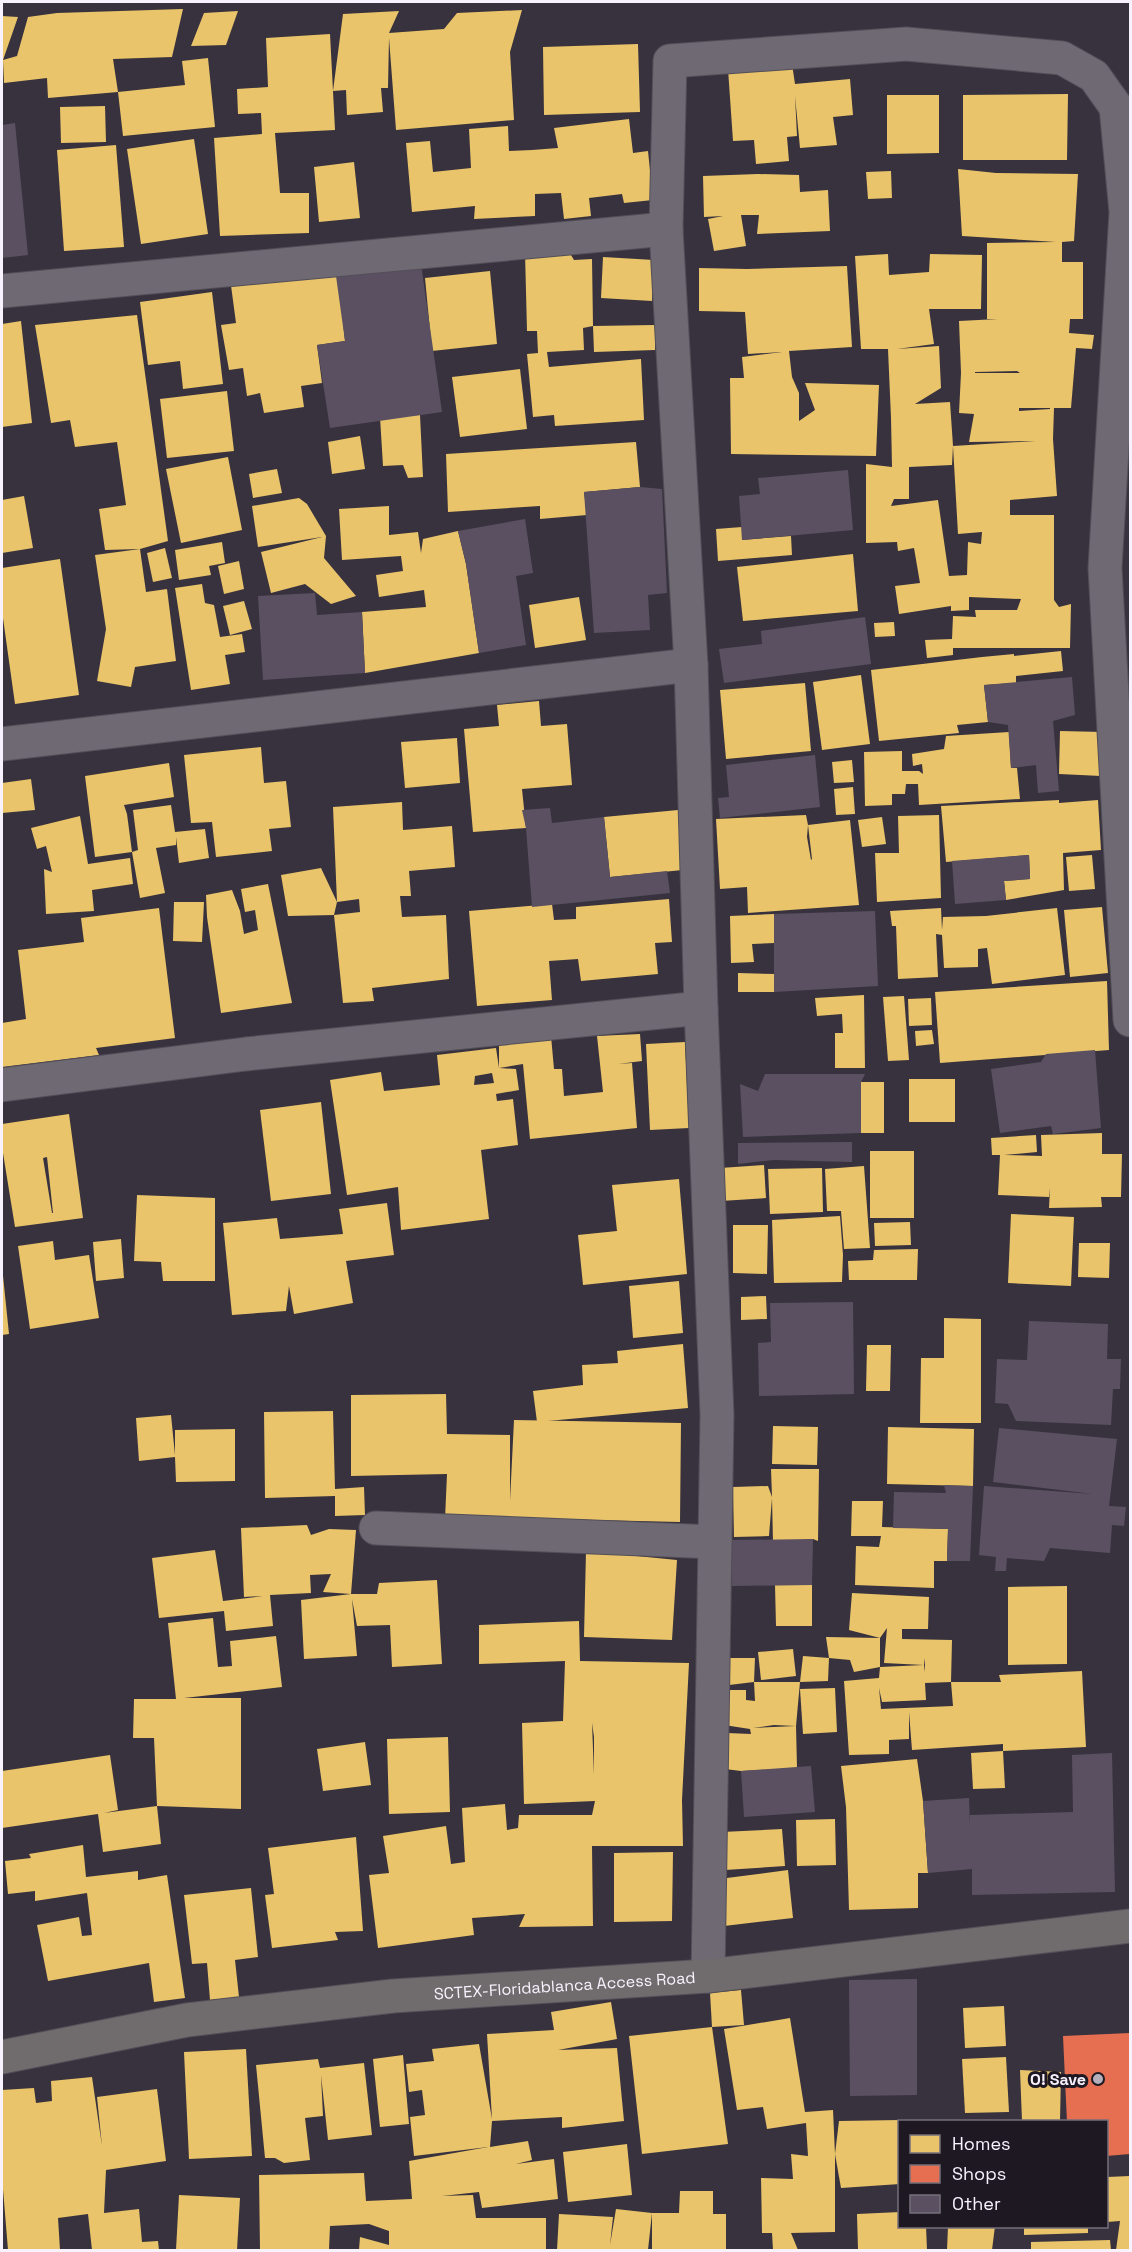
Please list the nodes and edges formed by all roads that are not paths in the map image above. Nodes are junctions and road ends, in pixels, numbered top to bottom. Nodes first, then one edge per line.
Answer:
1 (1128, 212) edge
2 (666, 229) junction
3 (2, 291) edge
4 (691, 665) junction
5 (2, 744) edge
6 (701, 1008) junction
7 (1131, 1020) edge
8 (2, 1086) edge
9 (376, 1528) dead end
10 (715, 1542) junction
11 (1131, 1926) edge
12 (708, 1976) junction
13 (2, 2056) edge

1 - 2 street
1 - 7 street
2 - 3 street
2 - 4 street
4 - 5 street
4 - 6 street
6 - 8 street
6 - 10 street
9 - 10 street
10 - 12 street
11 - 12 main road, SCTEX-Floridablanca Access Road
12 - 13 main road, SCTEX-Floridablanca Access Road

